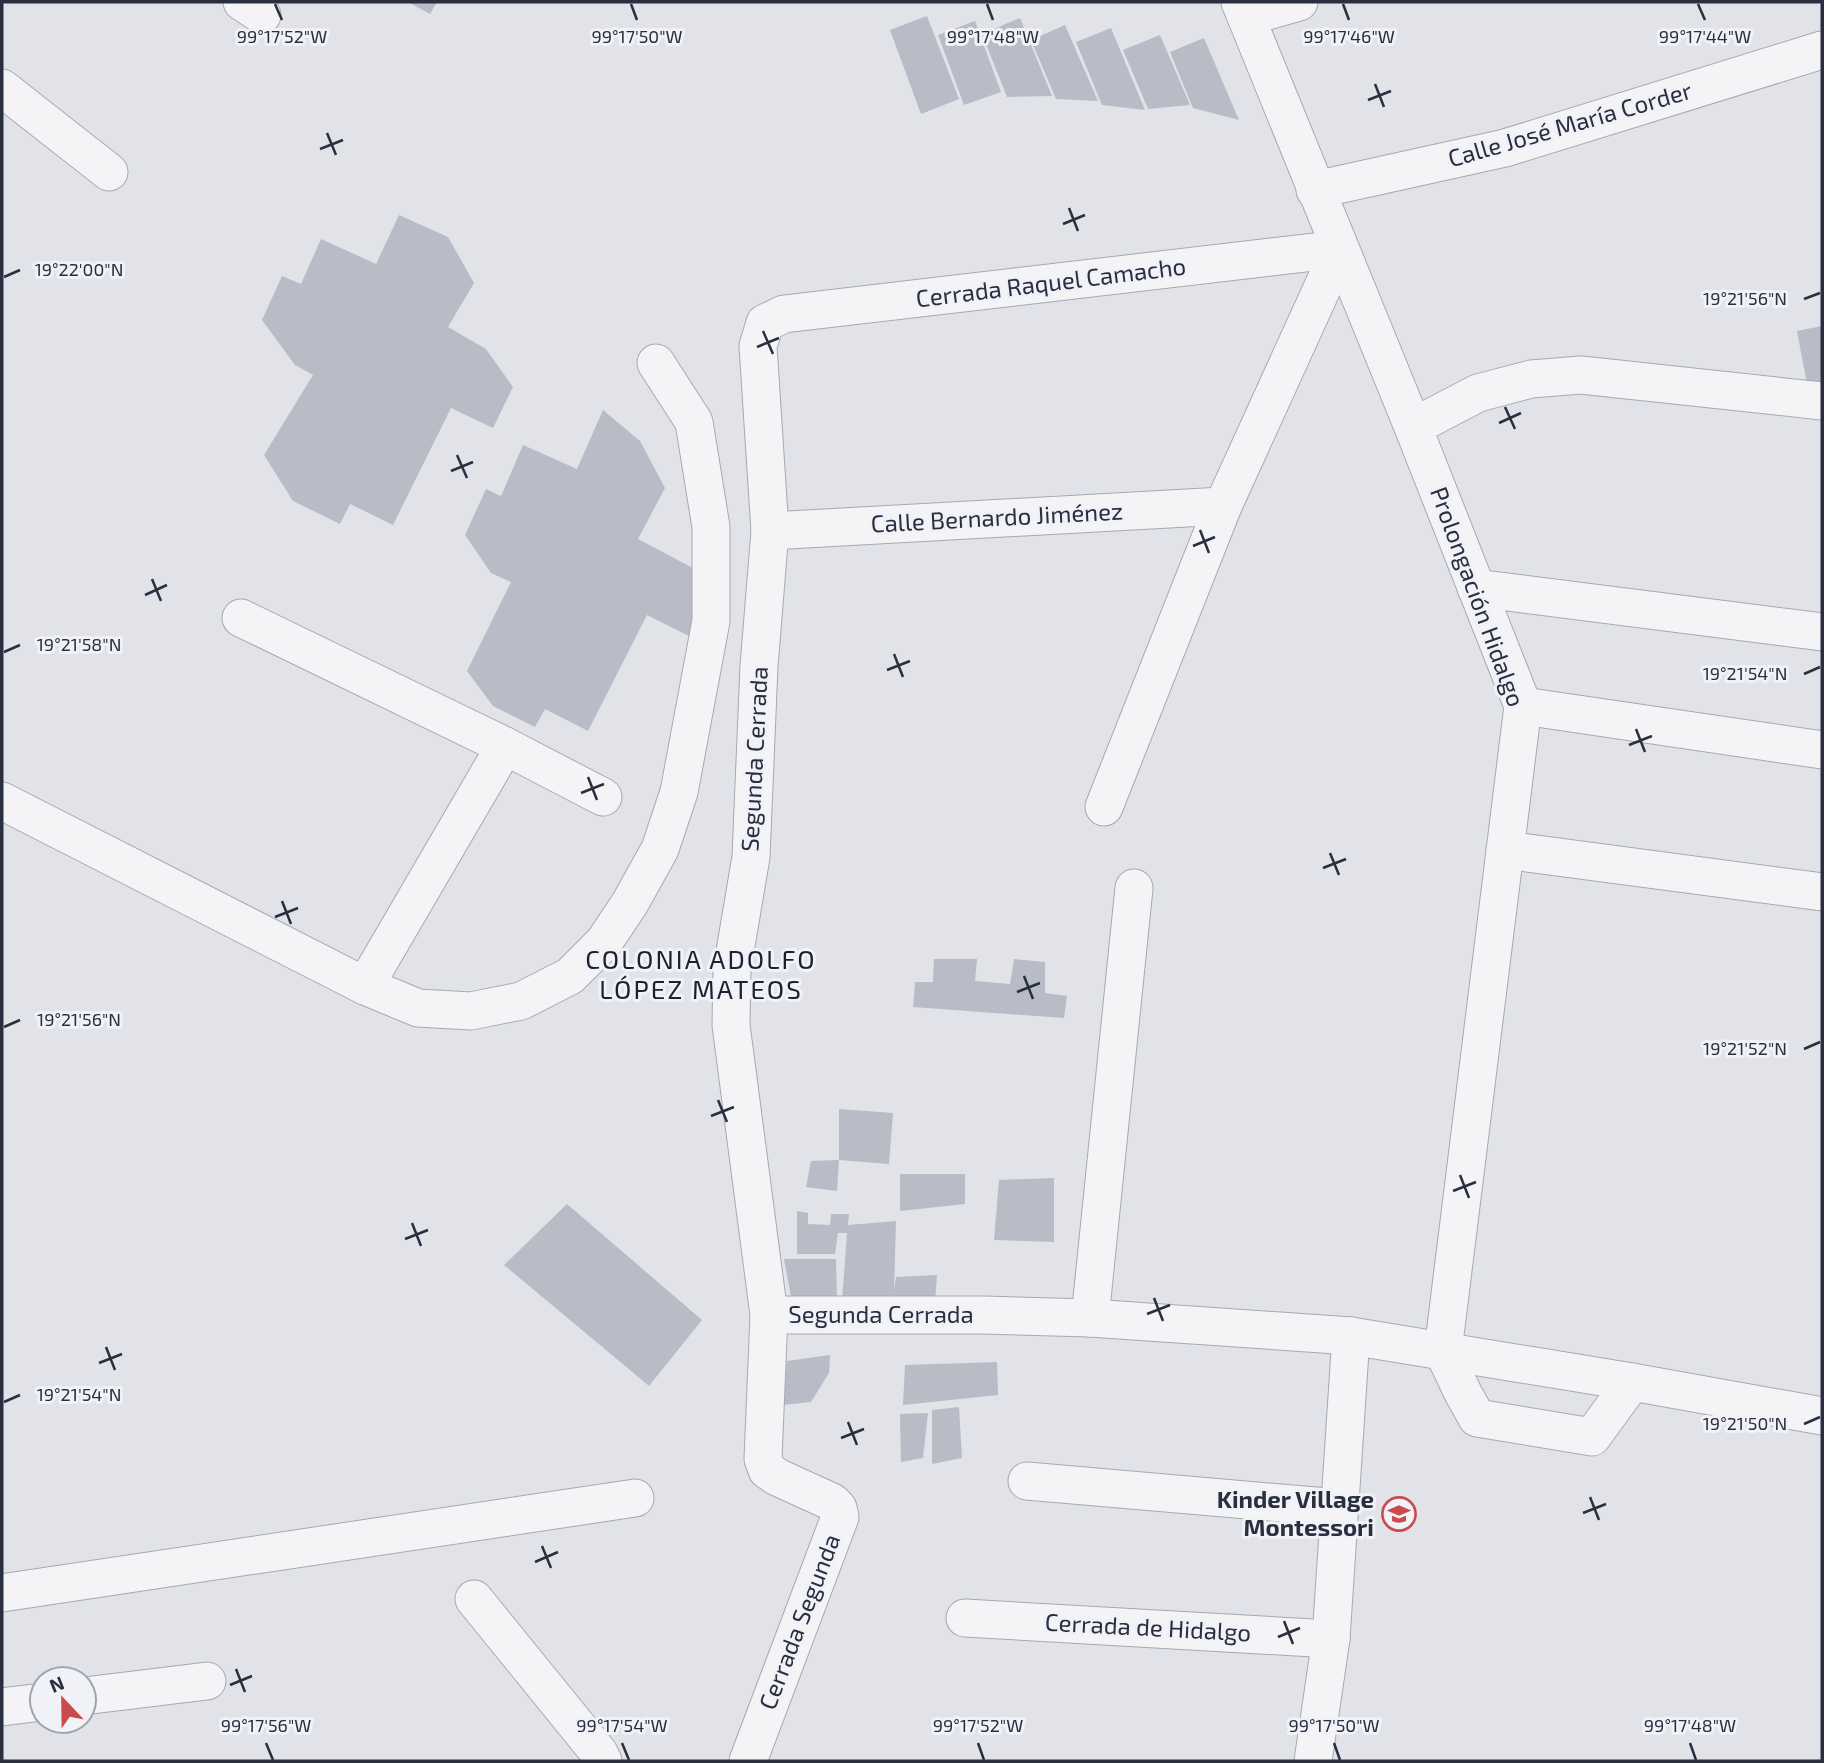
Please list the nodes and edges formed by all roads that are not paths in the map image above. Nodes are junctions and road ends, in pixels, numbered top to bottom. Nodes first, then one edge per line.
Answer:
1 (1299, 2) edge
2 (1243, 10) edge
3 (1822, 50) edge
4 (2, 88) edge
5 (108, 172) dead end
6 (1315, 190) junction
7 (1340, 249) junction
8 (765, 323) joint
9 (656, 363) dead end
10 (1822, 401) edge
11 (1413, 427) junction
12 (1223, 506) junction
13 (770, 531) junction
14 (1476, 588) junction
15 (242, 618) dead end
16 (1822, 632) edge
17 (1523, 706) junction
18 (505, 746) junction
19 (1822, 750) edge
20 (603, 797) dead end
21 (2, 801) edge
22 (1104, 807) dead end
23 (1505, 850) junction
24 (1134, 888) dead end
25 (1822, 892) edge
26 (365, 986) junction
27 (769, 1314) junction
28 (1090, 1318) junction
29 (1351, 1336) junction
30 (1443, 1350) junction
31 (1632, 1382) junction
32 (1822, 1416) edge
33 (1027, 1481) dead end
34 (635, 1498) dead end
35 (1339, 1508) junction
36 (2, 1593) edge
37 (474, 1599) dead end
38 (965, 1618) dead end
39 (1331, 1639) junction
40 (207, 1681) dead end
41 (98, 1694) edge
42 (28, 1704) edge
43 (2, 1707) edge
44 (603, 1761) edge
45 (748, 1761) edge
46 (1313, 1761) edge

1 - 2 street
2 - 6 street, Prolongación Hidalgo
3 - 6 street, Calle José María Corder
4 - 5 street
6 - 7 street, Prolongación Hidalgo
7 - 8 street, Cerrada Raquel Camacho
7 - 11 street, Prolongación Hidalgo
7 - 12 street
8 - 13 street, Segunda Cerrada
9 - 26 street
10 - 11 street
11 - 14 street, Prolongación Hidalgo
12 - 13 street, Calle Bernardo Jiménez
12 - 22 street
13 - 27 street, Segunda Cerrada
14 - 16 street
14 - 17 street, Prolongación Hidalgo
15 - 18 street
17 - 19 street
17 - 23 street, Prolongación Hidalgo
18 - 20 street
18 - 26 street
21 - 26 street
23 - 25 street
23 - 30 street, Prolongación Hidalgo
24 - 28 street
27 - 28 street, Segunda Cerrada
27 - 45 street, Cerrada Segunda
28 - 29 street, Segunda Cerrada
29 - 30 street, Segunda Cerrada
29 - 35 street
30 - 31 street, Segunda Cerrada
30 - 31 street
31 - 32 street, Segunda Cerrada
33 - 35 street
34 - 36 street
35 - 39 street
37 - 44 street
38 - 39 street, Cerrada de Hidalgo
39 - 46 street
40 - 41 street
42 - 43 street

